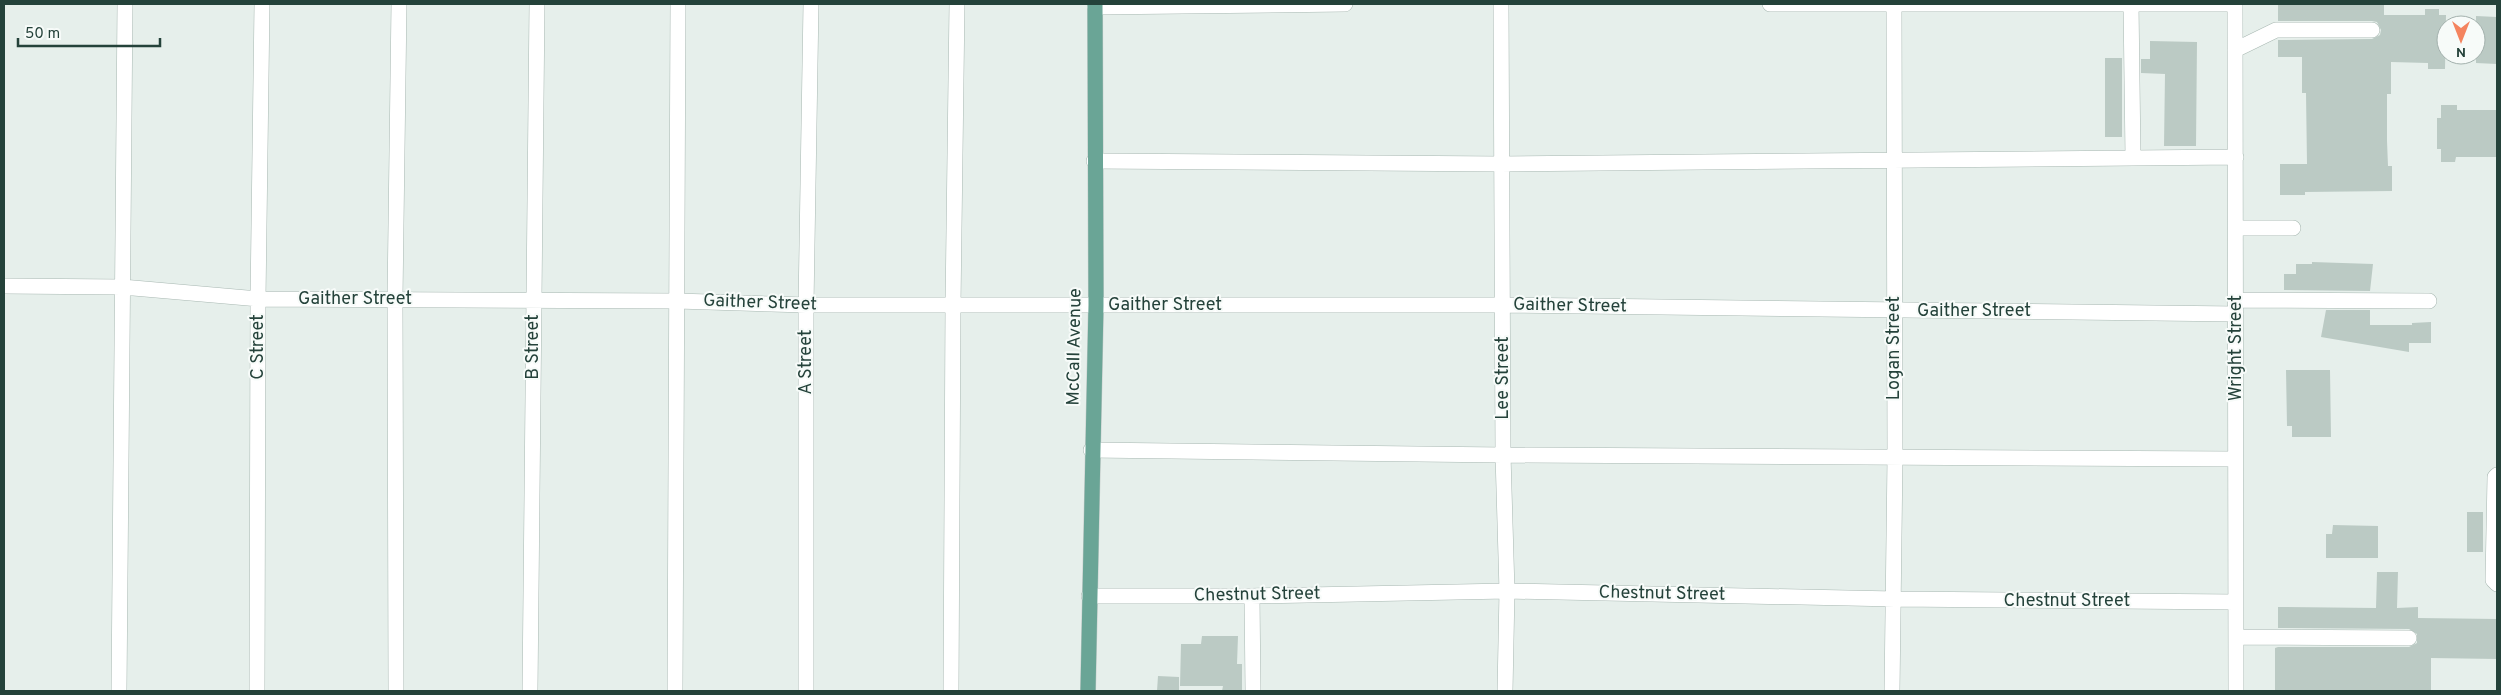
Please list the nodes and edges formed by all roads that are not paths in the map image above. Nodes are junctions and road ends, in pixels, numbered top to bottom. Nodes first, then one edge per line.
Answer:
1 (125, 4) edge
2 (262, 4) edge
3 (399, 4) edge
4 (537, 4) edge
5 (678, 4) edge
6 (811, 4) edge
7 (958, 4) edge
8 (1345, 4) edge
9 (1501, 4) edge
10 (1770, 4) edge
11 (1894, 4) edge
12 (2131, 4) edge
13 (2235, 4) edge
14 (1095, 5) edge
15 (2372, 30) dead end
16 (2235, 50) junction
17 (2236, 157) junction
18 (2134, 158) junction
19 (1894, 160) junction
20 (1094, 161) junction
21 (1501, 164) junction
22 (2236, 228) junction
23 (2293, 228) dead end
24 (4, 286) edge
25 (122, 287) junction
26 (395, 298) junction
27 (258, 299) junction
28 (533, 301) junction
29 (677, 301) junction
30 (2429, 301) dead end
31 (1503, 304) junction
32 (806, 305) junction
33 (953, 305) junction
34 (1096, 306) junction
35 (2236, 307) junction
36 (1894, 311) junction
37 (1092, 450) junction
38 (1503, 455) junction
39 (1895, 458) junction
40 (2235, 459) junction
41 (2497, 475) edge
42 (2497, 584) edge
43 (1507, 591) junction
44 (1089, 596) junction
45 (1252, 596) junction
46 (1894, 600) junction
47 (2235, 602) junction
48 (2236, 637) junction
49 (2409, 638) dead end
50 (119, 691) edge
51 (257, 691) edge
52 (396, 691) edge
53 (530, 691) edge
54 (675, 691) edge
55 (806, 691) edge
56 (951, 691) edge
57 (1088, 691) edge
58 (1253, 691) edge
59 (1505, 691) edge
60 (1892, 691) edge
61 (2236, 691) edge

1 - 25 street
2 - 27 street, C Street
3 - 26 street
4 - 28 street, B Street
5 - 29 street
6 - 32 street, A Street
7 - 33 street
8 - 14 street
9 - 21 street, Lee Street
10 - 11 street
11 - 12 street
11 - 19 street, Logan Street
12 - 13 street
12 - 18 street
13 - 16 street, Wright Street
14 - 20 main road, McCall Avenue
15 - 16 street
16 - 17 street, Wright Street
17 - 18 street
17 - 22 street, Wright Street
18 - 19 street
19 - 21 street
19 - 36 street, Logan Street
20 - 21 street
20 - 34 main road, McCall Avenue
21 - 31 street, Lee Street
22 - 23 street
22 - 35 street, Wright Street
24 - 25 street, Gaither Street
25 - 27 street, Gaither Street
25 - 50 street
26 - 27 street, Gaither Street
26 - 28 street, Gaither Street
26 - 52 street
27 - 51 street, C Street
28 - 29 street, Gaither Street
28 - 53 street, B Street
29 - 32 street, Gaither Street
29 - 54 street
30 - 35 street, Gaither Street
31 - 34 street, Gaither Street
31 - 36 street, Gaither Street
31 - 38 street, Lee Street
32 - 33 street, Gaither Street
32 - 55 street, A Street
33 - 34 street, Gaither Street
33 - 56 street
34 - 37 main road, McCall Avenue
35 - 36 street, Gaither Street
35 - 40 street, Wright Street
36 - 39 street, Logan Street
37 - 38 street
37 - 44 main road, McCall Avenue
38 - 39 street
38 - 43 street, Lee Street
39 - 40 street
39 - 46 street, Logan Street
40 - 47 street, Wright Street
41 - 42 street
43 - 45 street, Chestnut Street
43 - 46 street, Chestnut Street
43 - 59 street, Lee Street
44 - 45 street, Chestnut Street
44 - 57 main road, McCall Avenue
45 - 58 street
46 - 47 street, Chestnut Street
46 - 60 street, Logan Street
47 - 48 street, Wright Street
48 - 49 street
48 - 61 street, Wright Street

